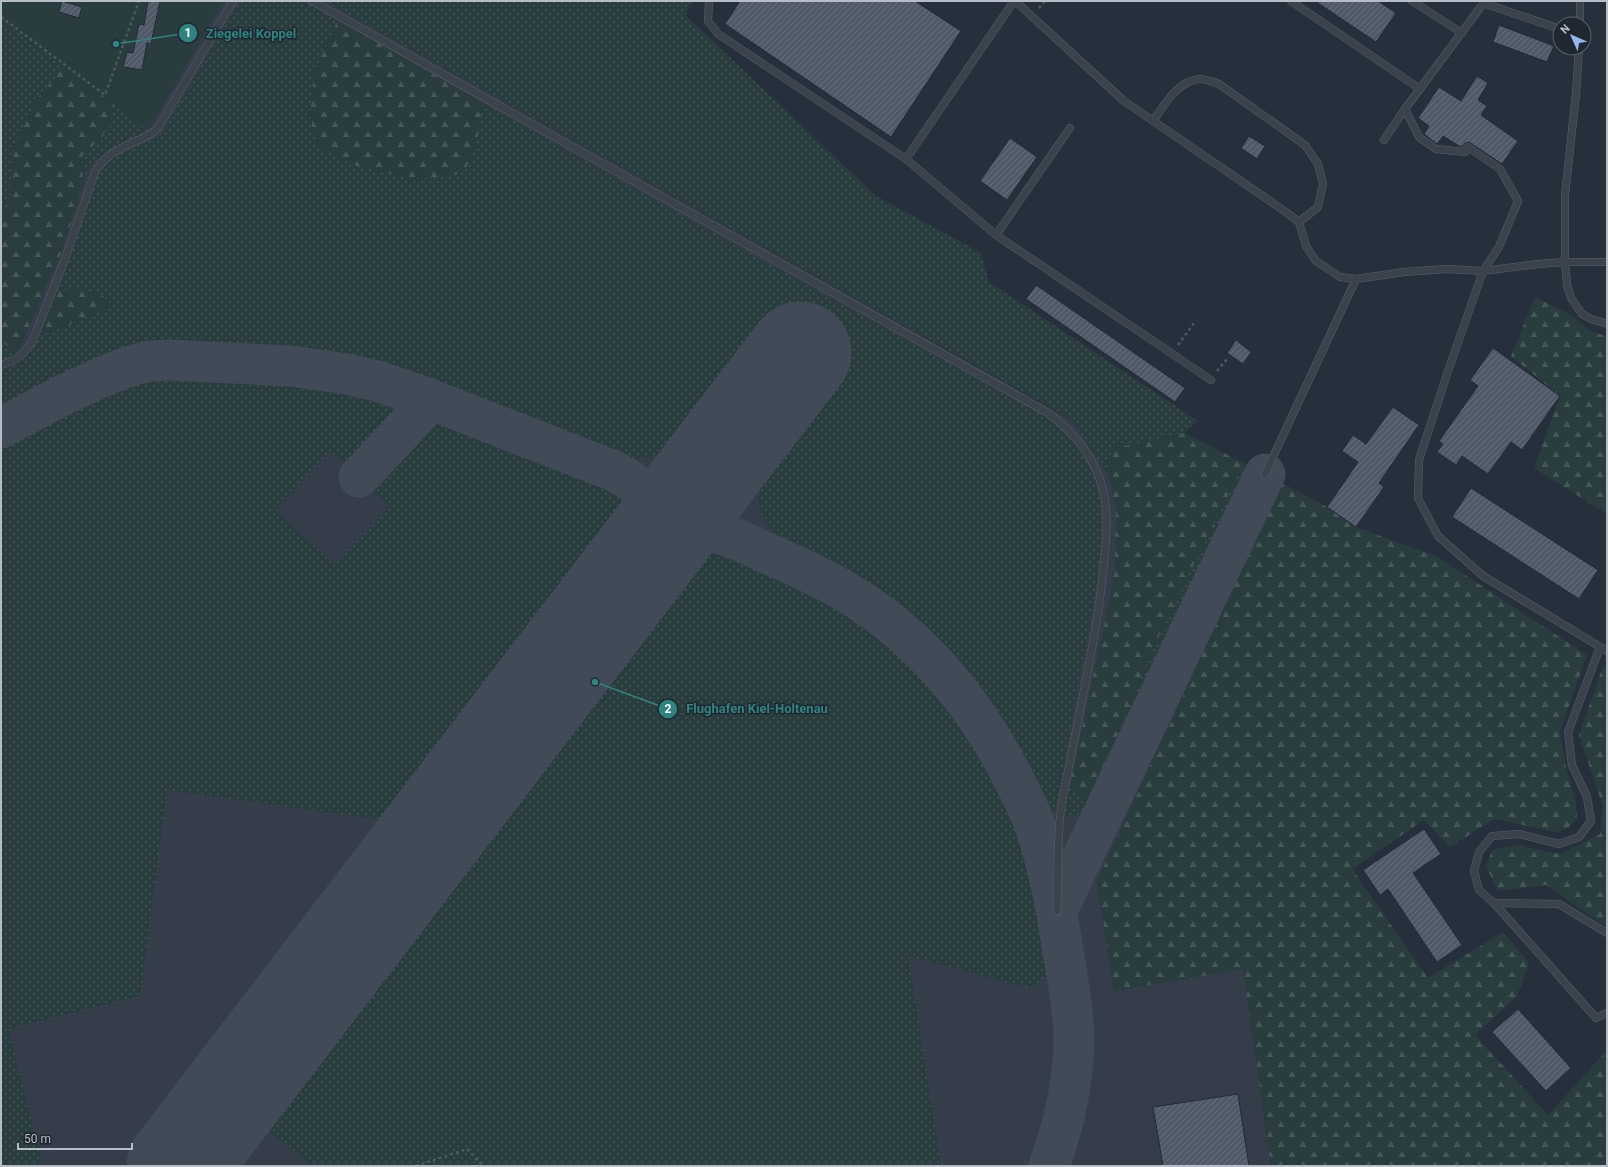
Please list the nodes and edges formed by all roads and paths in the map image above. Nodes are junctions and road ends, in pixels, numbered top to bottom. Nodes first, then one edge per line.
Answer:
1 (139, 1) edge
2 (233, 1) edge
3 (312, 1) edge
4 (709, 1) edge
5 (1015, 1) edge
6 (1291, 1) edge
7 (1412, 1) edge
8 (1484, 2) edge
9 (1581, 2) edge
10 (1580, 16) edge
11 (1, 17) edge
12 (1552, 26) edge
13 (1462, 33) junction
14 (1578, 56) edge
15 (1420, 89) junction
16 (1404, 109) junction
17 (1153, 121) junction
18 (1070, 128) dead end
19 (1384, 140) dead end
20 (906, 159) junction
21 (1299, 222) junction
22 (996, 235) junction
23 (1565, 262) junction
24 (1607, 262) edge
25 (1483, 271) junction
26 (1356, 279) junction
27 (1194, 323) dead end
28 (1607, 324) edge
29 (1172, 354) junction
30 (1228, 358) dead end
31 (1, 365) edge
32 (1210, 380) joint
33 (1265, 474) dead end
34 (1600, 647) junction
35 (1607, 651) edge
36 (1494, 903) junction
37 (1057, 911) dead end
38 (1607, 934) edge
39 (1607, 1013) edge
40 (416, 1166) edge
41 (483, 1166) edge

1 - 11 path
2 - 31 lane
3 - 37 lane
4 - 20 lane
5 - 17 lane
5 - 20 lane
6 - 15 lane
7 - 13 lane
8 - 12 lane
8 - 13 lane
9 - 10 lane
13 - 15 lane
14 - 23 lane
15 - 16 lane
16 - 19 lane
16 - 25 lane
17 - 21 lane
17 - 21 lane
18 - 22 lane
20 - 22 lane
21 - 26 lane
22 - 29 lane
23 - 24 lane
23 - 25 lane
23 - 28 lane
25 - 26 lane
25 - 34 lane
26 - 33 lane
27 - 29 path
29 - 32 lane
30 - 32 path
34 - 35 lane
34 - 36 lane
36 - 38 lane
36 - 39 lane
40 - 41 path

